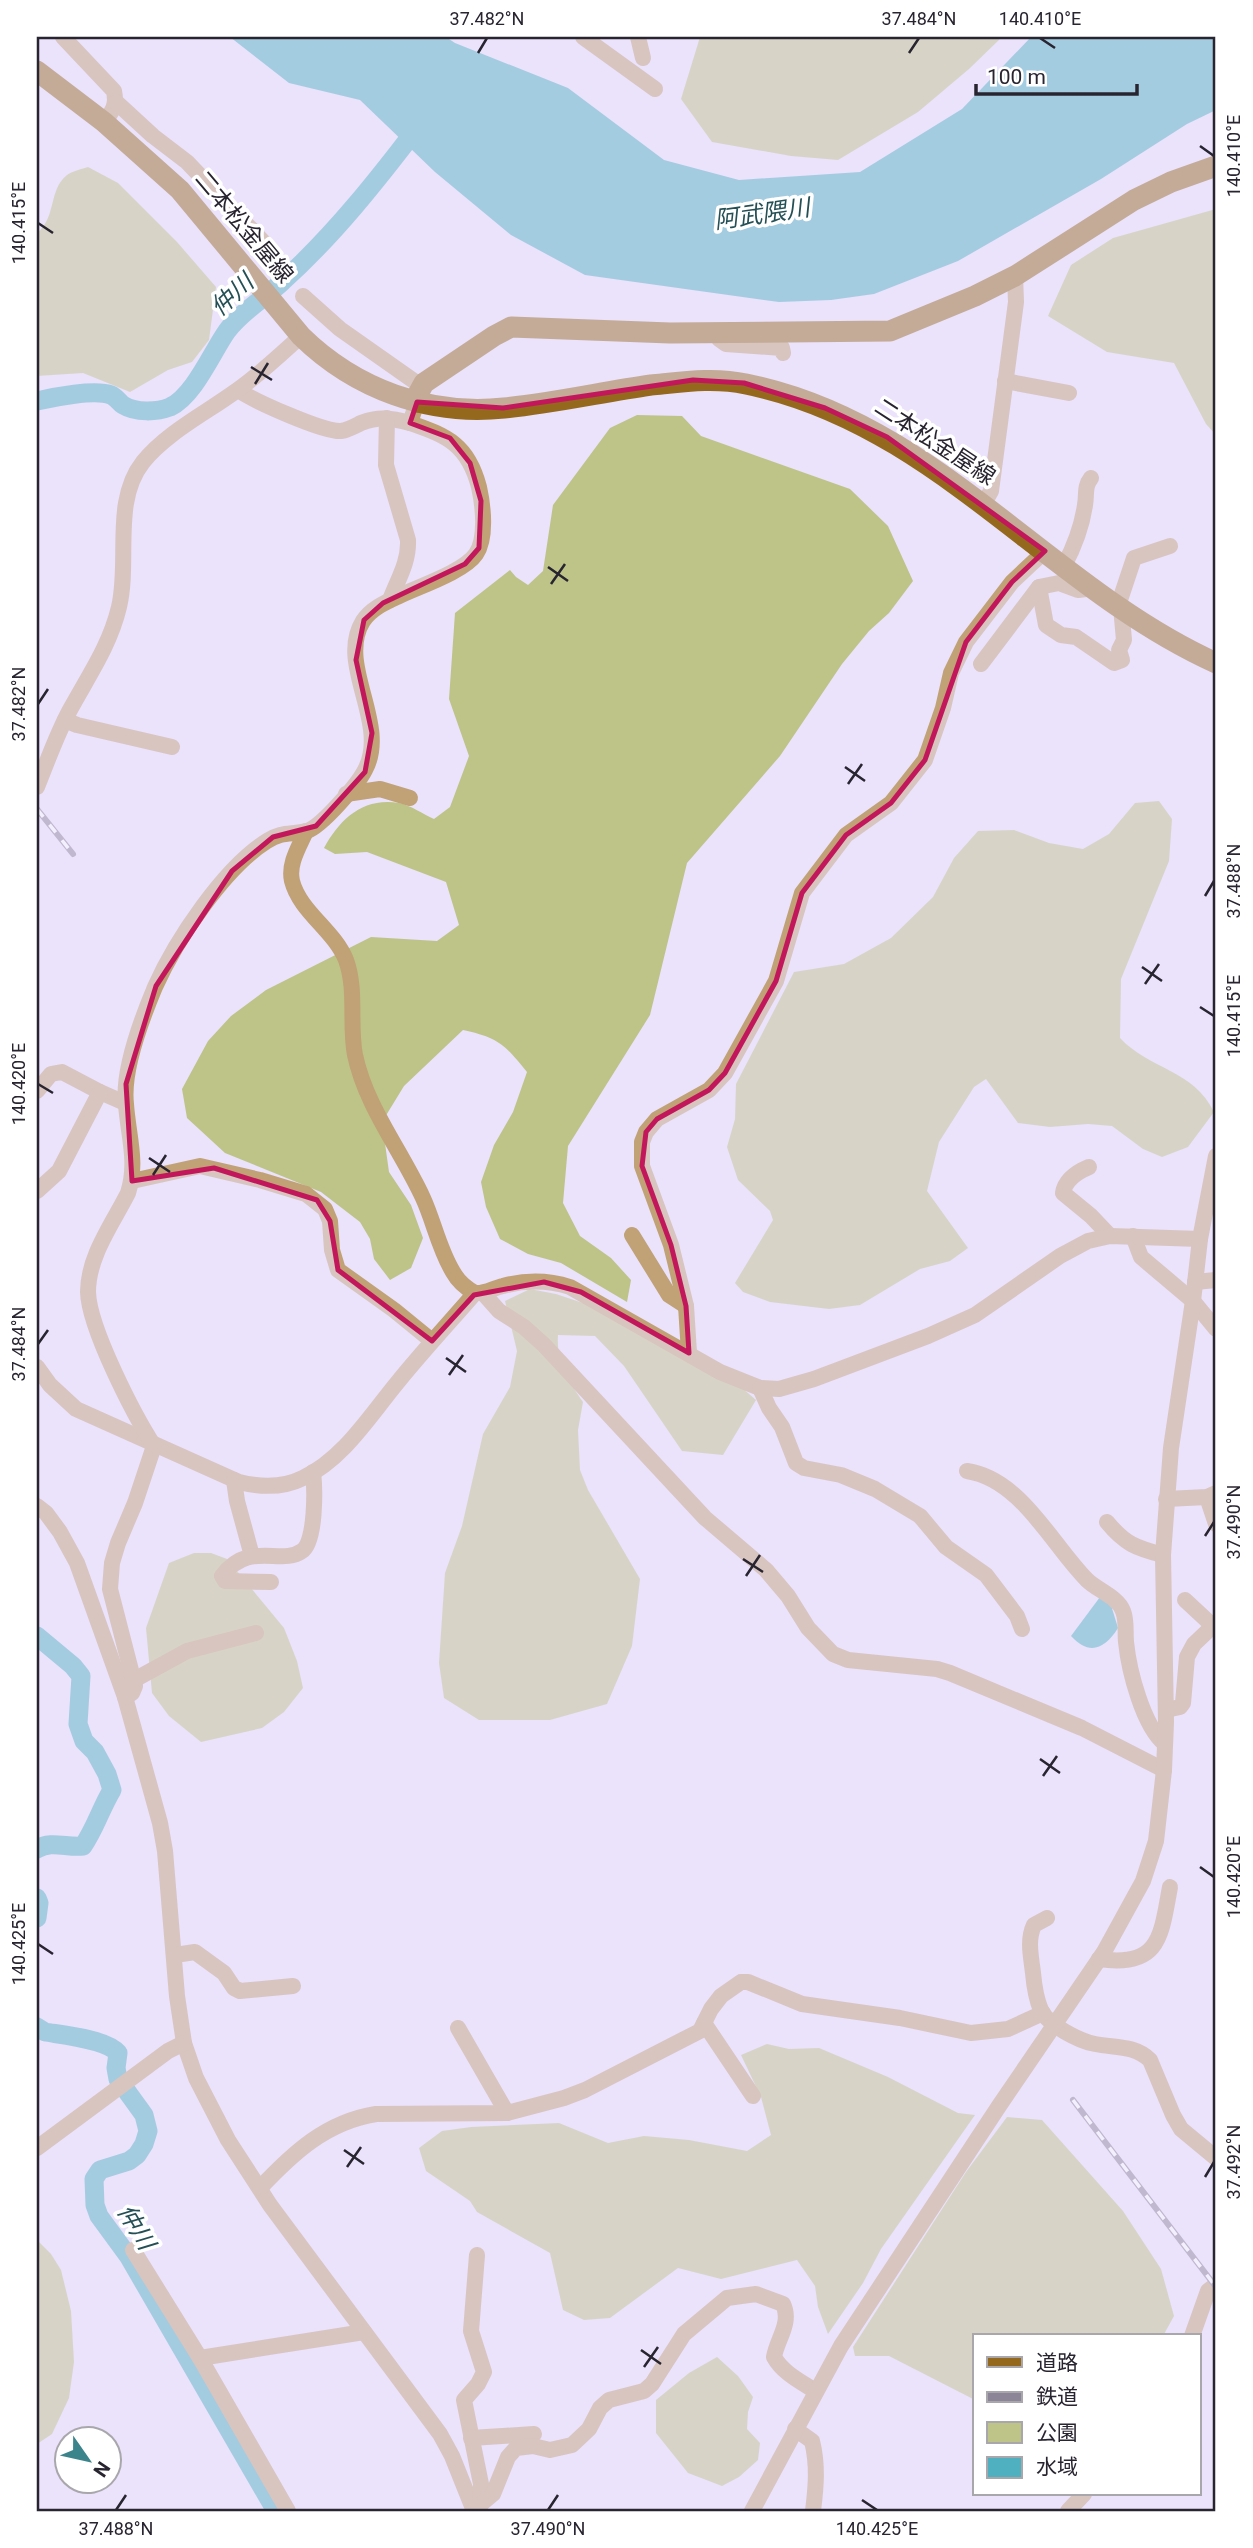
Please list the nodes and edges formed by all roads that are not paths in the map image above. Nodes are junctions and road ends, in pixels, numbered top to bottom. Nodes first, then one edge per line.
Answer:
1 (63, 37) edge
2 (583, 37) edge
3 (638, 37) edge
4 (643, 58) dead end
5 (37, 71) edge
6 (655, 89) dead end
7 (116, 102) junction
8 (104, 122) junction
9 (1216, 166) edge
10 (271, 250) dead end
11 (1015, 276) junction
12 (303, 296) dead end
13 (716, 332) junction
14 (301, 336) junction
15 (783, 353) dead end
16 (1006, 381) junction
17 (238, 390) junction
18 (1069, 393) dead end
19 (419, 394) junction
20 (387, 418) junction
21 (410, 424) junction
22 (1091, 478) dead end
23 (983, 505) junction
24 (1170, 546) dead end
25 (1045, 551) junction
26 (1064, 566) junction
27 (1039, 587) junction
28 (1094, 589) junction
29 (390, 600) junction
30 (1120, 607) junction
31 (1216, 663) edge
32 (981, 664) dead end
33 (65, 720) junction
34 (172, 747) dead end
35 (38, 780) edge
36 (346, 794) junction
37 (410, 798) dead end
38 (306, 831) junction
39 (37, 1091) edge
40 (100, 1092) junction
41 (125, 1102) junction
42 (1216, 1156) edge
43 (1089, 1167) dead end
44 (132, 1181) junction
45 (37, 1191) edge
46 (632, 1235) dead end
47 (1110, 1236) junction
48 (1133, 1236) junction
49 (1200, 1239) junction
50 (1216, 1280) edge
51 (1195, 1282) junction
52 (479, 1293) junction
53 (1193, 1301) junction
54 (686, 1306) junction
55 (1216, 1329) edge
56 (432, 1341) junction
57 (689, 1353) junction
58 (37, 1367) edge
59 (760, 1388) junction
60 (154, 1446) junction
61 (967, 1471) dead end
62 (313, 1472) junction
63 (234, 1480) junction
64 (1212, 1495) edge
65 (1166, 1499) junction
66 (37, 1506) edge
67 (1107, 1522) dead end
68 (1216, 1524) edge
69 (1163, 1555) junction
70 (251, 1556) junction
71 (271, 1582) dead end
72 (1185, 1600) dead end
73 (1214, 1628) edge
74 (1022, 1629) dead end
75 (256, 1633) dead end
76 (134, 1680) junction
77 (125, 1697) junction
78 (1166, 1710) junction
79 (1165, 1744) junction
80 (1164, 1770) junction
81 (1170, 1887) dead end
82 (1047, 1918) dead end
83 (175, 1955) junction
84 (1099, 1959) junction
85 (293, 1986) dead end
86 (1049, 2018) junction
87 (704, 2024) junction
88 (458, 2028) dead end
89 (184, 2043) junction
90 (753, 2096) dead end
91 (507, 2113) junction
92 (37, 2148) edge
93 (1216, 2158) edge
94 (260, 2188) junction
95 (133, 2250) dead end
96 (477, 2255) dead end
97 (1216, 2285) edge
98 (364, 2332) junction
99 (1193, 2334) edge
100 (200, 2358) junction
101 (816, 2390) junction
102 (795, 2430) junction
103 (534, 2434) dead end
104 (471, 2438) junction
105 (1082, 2496) edge
106 (476, 2509) edge
107 (288, 2511) edge
108 (752, 2511) edge
109 (813, 2511) edge
110 (1069, 2511) edge

1 - 7 street
2 - 6 street
3 - 4 street
5 - 8 main road, 二本松金屋線
7 - 8 street
7 - 10 street
8 - 14 main road, 二本松金屋線
9 - 11 main road
11 - 13 main road
11 - 16 street
12 - 19 street
13 - 15 street
13 - 19 main road
14 - 17 street
14 - 19 main road, 二本松金屋線
16 - 18 street
16 - 23 street
17 - 20 street
17 - 33 street
19 - 21 street
19 - 23 main road, 二本松金屋線
20 - 21 street
20 - 29 street
21 - 29 street
22 - 26 street
23 - 25 main road, 二本松金屋線
24 - 30 street
25 - 26 main road, 二本松金屋線
25 - 54 street
26 - 28 main road, 二本松金屋線
27 - 28 street
27 - 30 street
27 - 32 street
28 - 30 main road, 二本松金屋線
29 - 36 street
30 - 31 main road, 二本松金屋線
33 - 34 street
33 - 35 street
36 - 37 street
36 - 38 street
38 - 41 street
38 - 52 street
39 - 40 street
40 - 41 street
40 - 45 street
41 - 44 street
42 - 49 street
43 - 47 street
44 - 56 street
44 - 60 street
46 - 54 street
47 - 48 street
47 - 59 street
48 - 49 street
48 - 53 street
49 - 51 street
50 - 51 street
51 - 53 street
52 - 56 street
52 - 57 street
52 - 80 street
53 - 55 street
53 - 65 street
54 - 57 street
56 - 62 street
57 - 59 street
58 - 60 street
59 - 74 street
60 - 63 street
60 - 76 street
61 - 79 street
62 - 63 street
62 - 70 street
63 - 70 street
64 - 65 street
64 - 68 street
65 - 69 street
66 - 77 street
67 - 69 street
69 - 78 street
70 - 71 street
72 - 73 street
73 - 78 street
75 - 76 street
76 - 77 street
77 - 83 street
78 - 79 street
79 - 80 street
80 - 84 street
81 - 84 street
82 - 86 street
83 - 85 street
83 - 89 street
84 - 86 street
86 - 87 street
86 - 93 street
86 - 101 street
87 - 90 street
87 - 91 street
88 - 91 street
89 - 92 street
89 - 94 street
91 - 94 street
94 - 98 street
95 - 100 street
96 - 104 street
97 - 99 street
98 - 100 street
98 - 106 street
100 - 107 street
101 - 102 street
101 - 106 street
102 - 108 street
102 - 109 street
103 - 104 street
104 - 106 street
105 - 110 street

